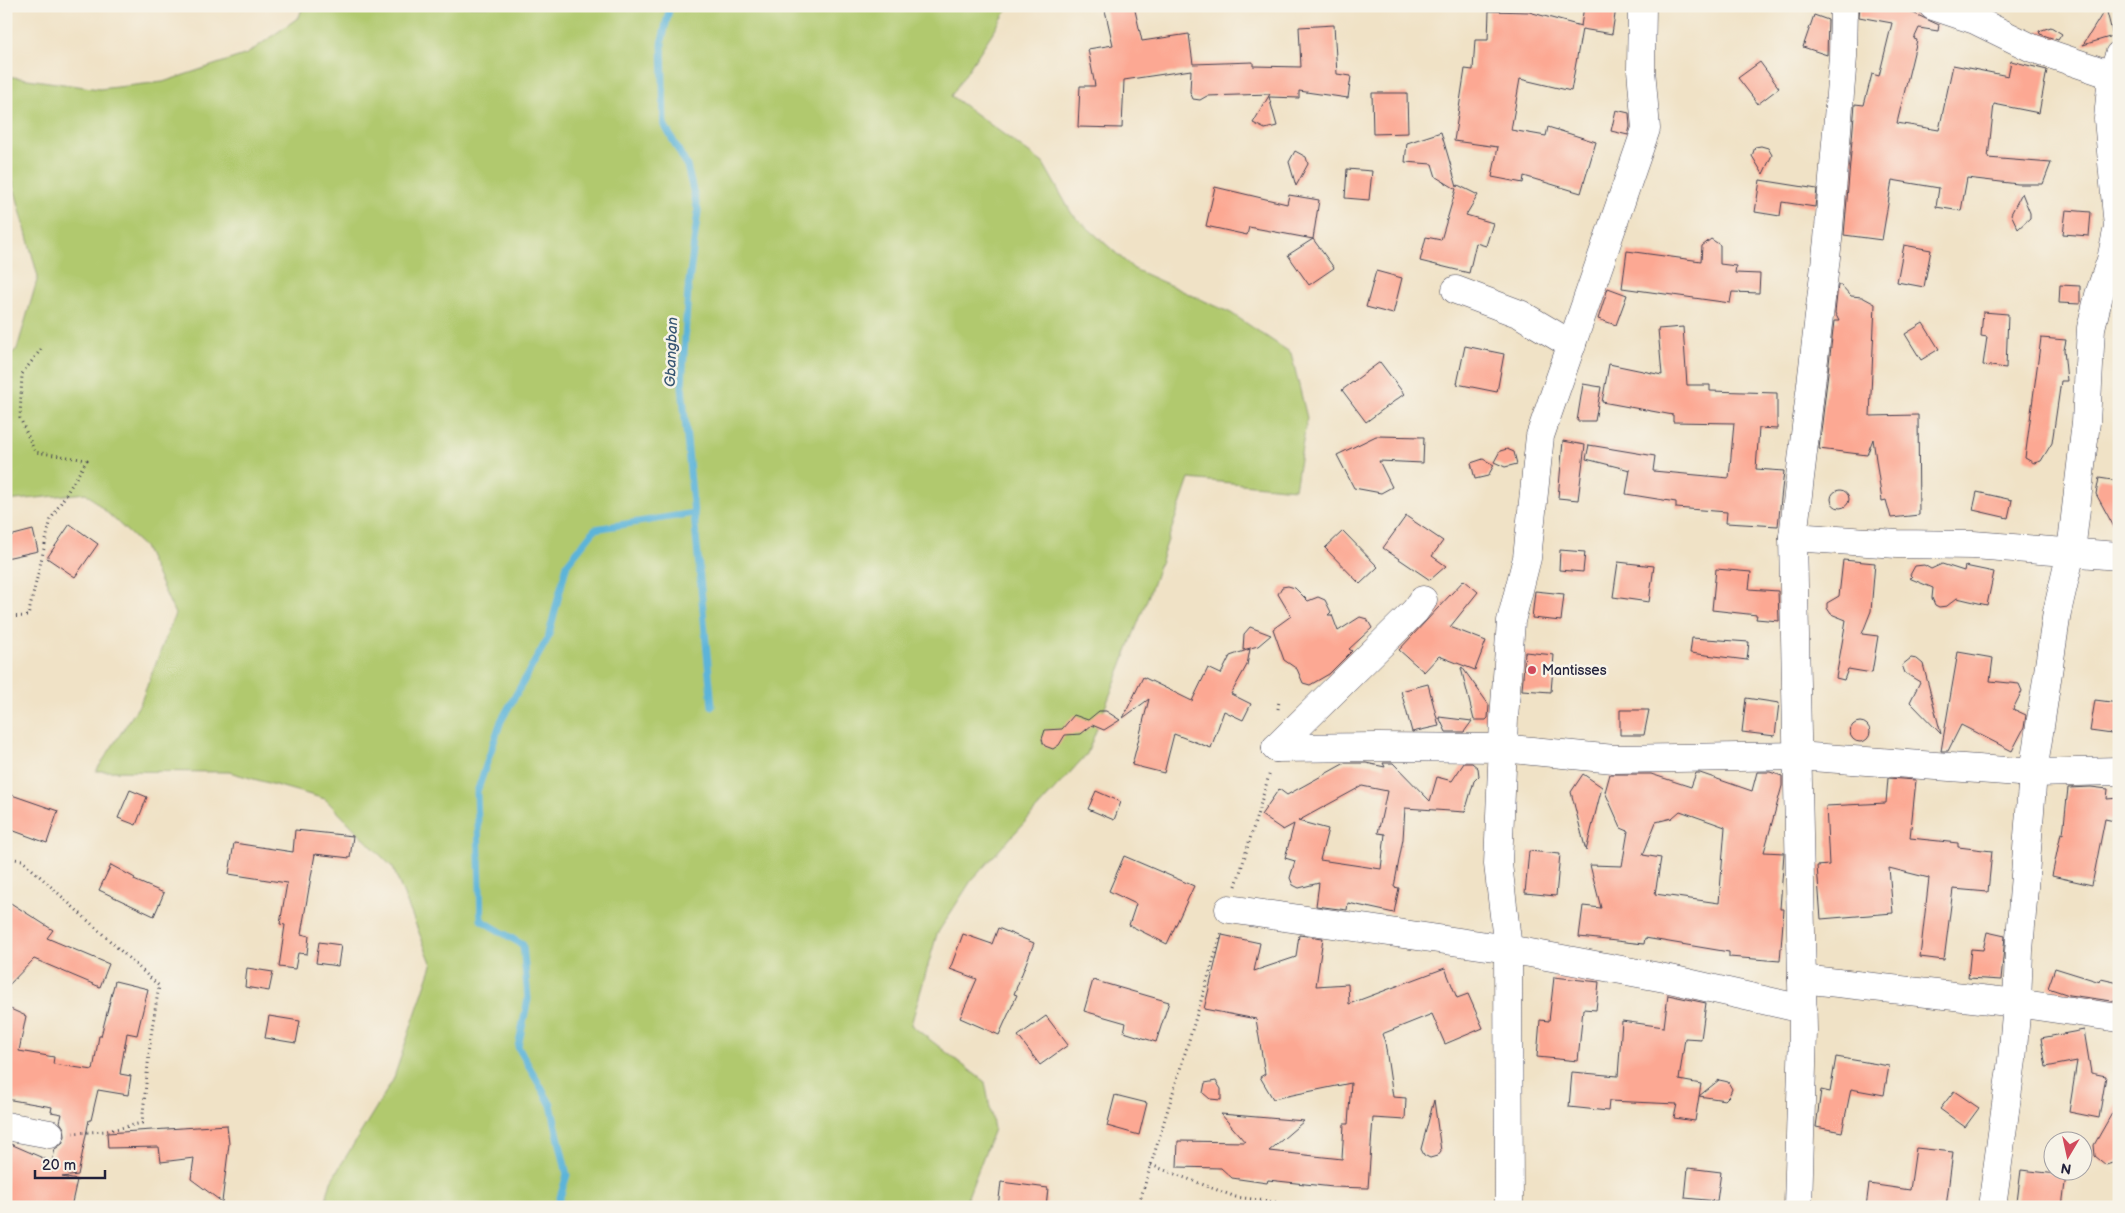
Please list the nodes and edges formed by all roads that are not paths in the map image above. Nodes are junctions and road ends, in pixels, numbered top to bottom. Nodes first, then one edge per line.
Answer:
1 (1642, 6) edge
2 (1844, 6) edge
3 (1934, 6) edge
4 (2115, 65) edge
5 (1456, 290) dead end
6 (1572, 345) junction
7 (1793, 537) junction
8 (2071, 552) junction
9 (2119, 556) edge
10 (1423, 600) dead end
11 (1502, 748) junction
12 (1797, 756) junction
13 (2119, 771) edge
14 (2033, 773) junction
15 (1229, 909) road end
16 (1508, 948) junction
17 (1802, 979) junction
18 (2017, 1003) junction
19 (1803, 1009) junction
20 (2119, 1018) edge
21 (6, 1126) edge
22 (50, 1134) road end
23 (1509, 1207) edge
24 (1798, 1207) edge
25 (1992, 1207) edge

1 - 6 street
2 - 7 street
3 - 4 street
4 - 8 street
5 - 6 street
6 - 11 street
7 - 8 street
7 - 12 street
8 - 9 street
8 - 14 street
10 - 11 street
11 - 12 street
11 - 16 street
12 - 14 street
12 - 17 street
13 - 14 street
14 - 18 street
15 - 16 street
16 - 19 street
16 - 23 street
17 - 18 street
17 - 19 street
18 - 20 street
18 - 25 street
19 - 24 street
21 - 22 street

